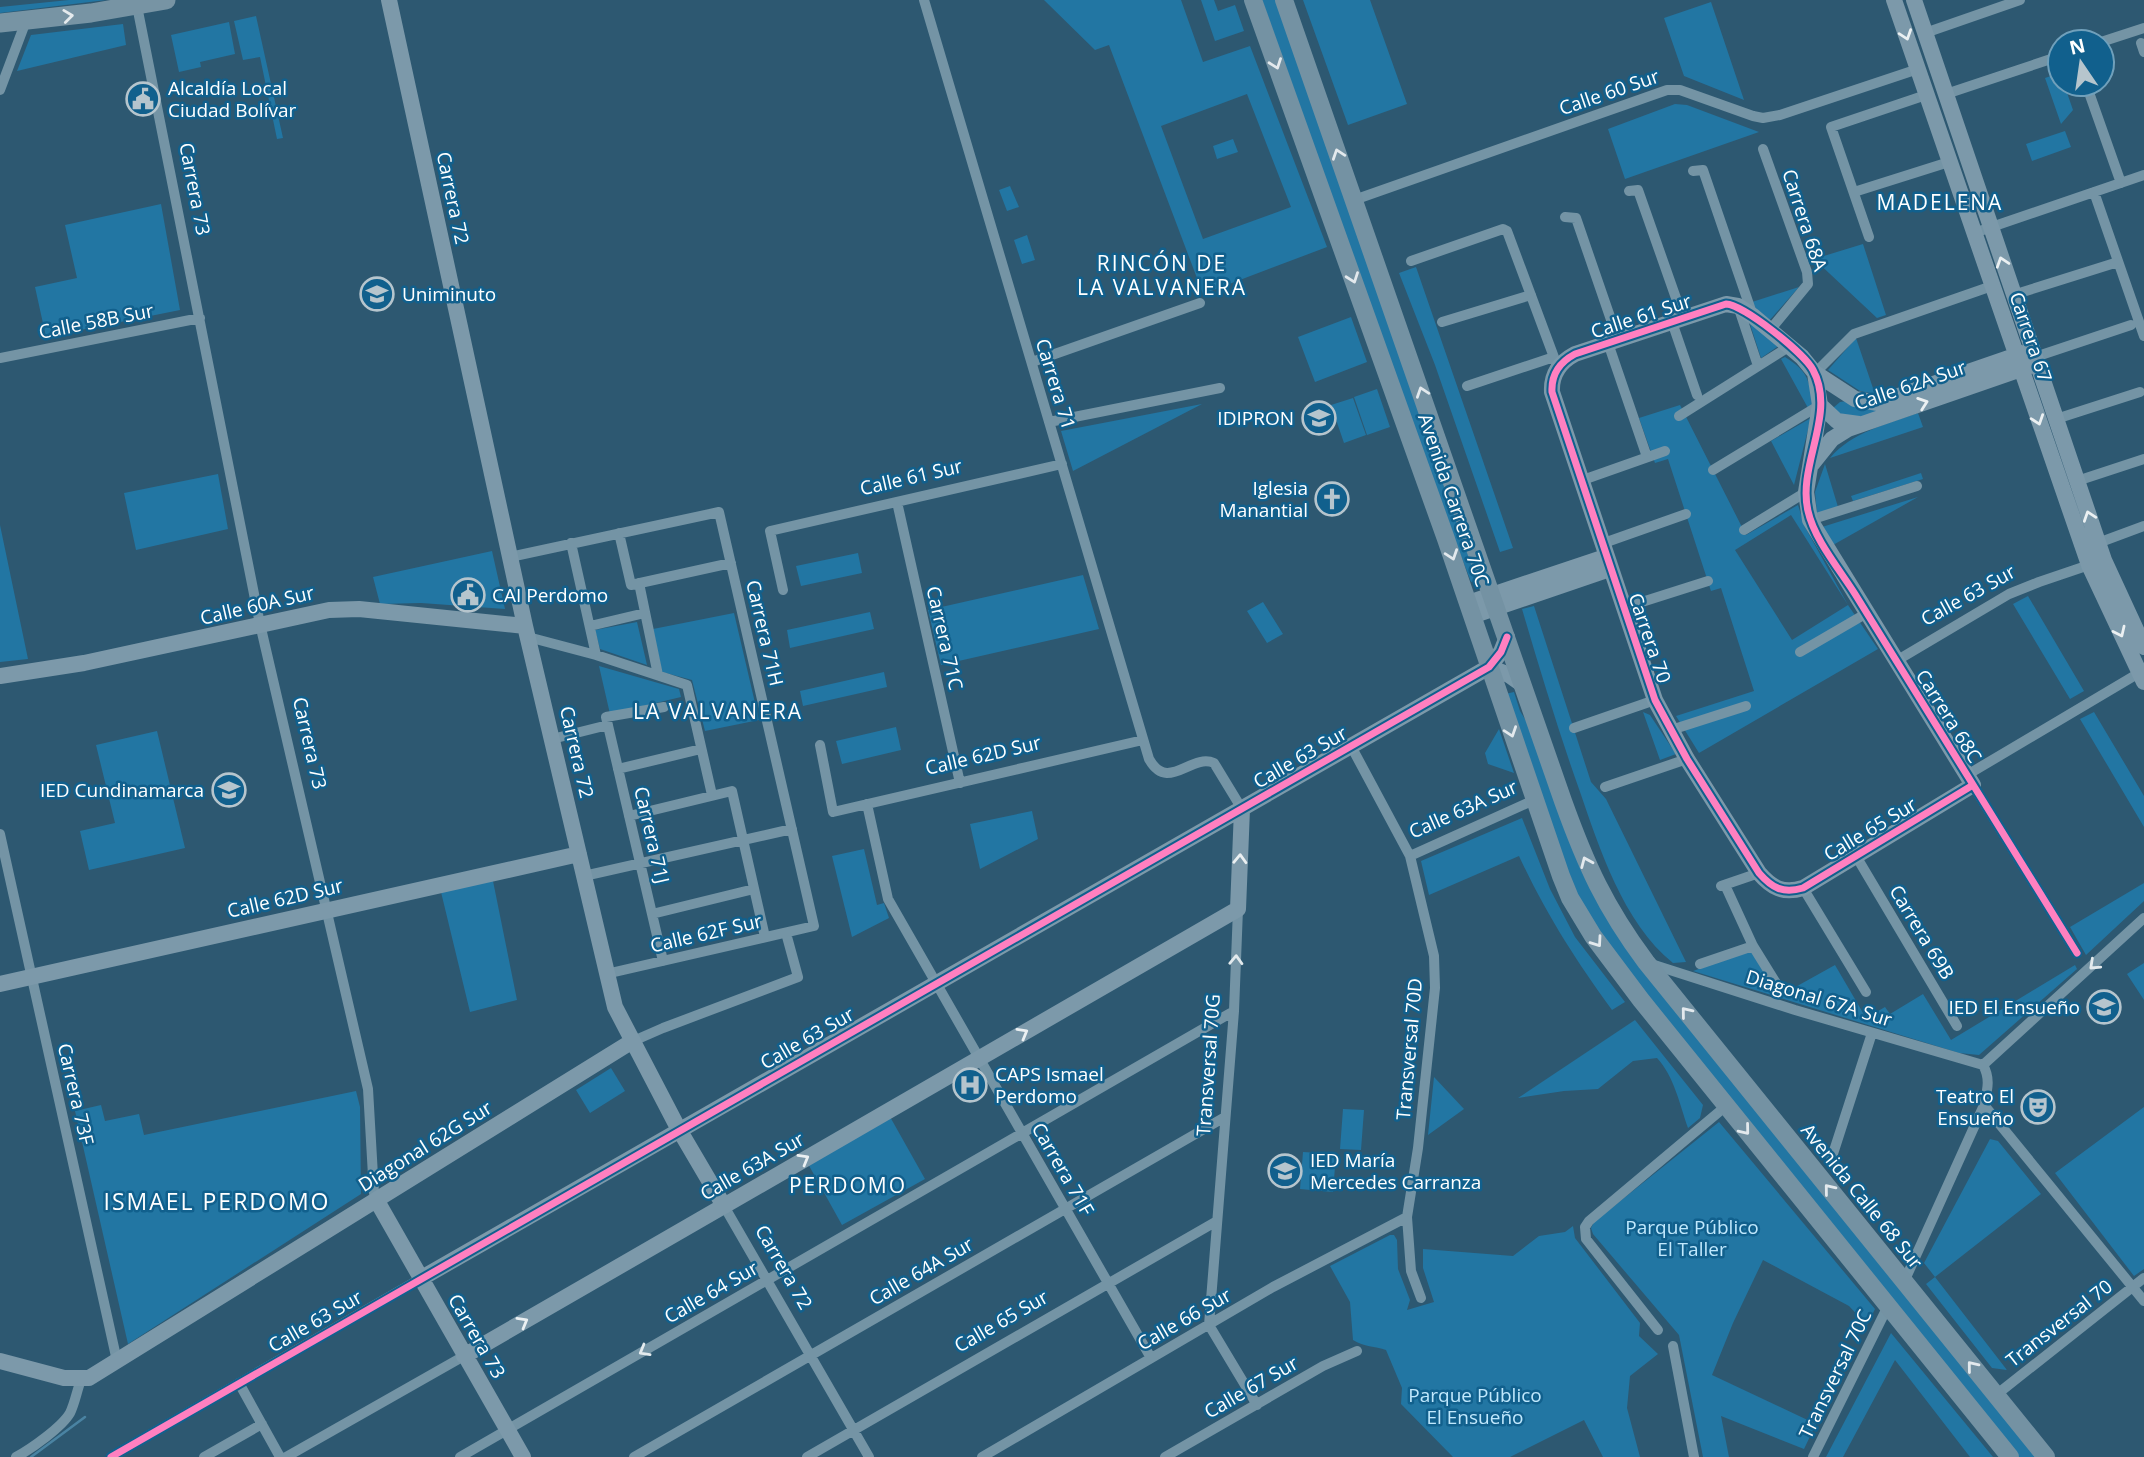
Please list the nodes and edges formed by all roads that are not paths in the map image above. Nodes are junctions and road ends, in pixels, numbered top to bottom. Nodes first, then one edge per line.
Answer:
1 (166, 0) edge
2 (388, 0) edge
3 (924, 0) edge
4 (1253, 0) edge
5 (1284, 0) edge
6 (1894, 0) edge
7 (1914, 0) edge
8 (2020, 0) edge
9 (136, 6) junction
10 (26, 21) junction
11 (0, 23) edge
12 (2144, 28) edge
13 (1925, 33) junction
14 (2116, 37) edge
15 (2046, 60) edge
16 (1918, 69) junction
17 (1944, 89) junction
18 (0, 90) edge
19 (1926, 93) junction
20 (2091, 98) edge
21 (1763, 149) dead end
22 (1949, 162) junction
23 (1693, 171) dead end
24 (2144, 175) edge
25 (2121, 183) junction
26 (1629, 191) dead end
27 (1854, 192) junction
28 (2094, 192) junction
29 (1354, 200) junction
30 (1565, 217) dead end
31 (1991, 227) junction
32 (1973, 233) junction
33 (1869, 237) dead end
34 (1411, 261) dead end
35 (2118, 262) junction
36 (1992, 286) junction
37 (1531, 295) junction
38 (2013, 295) junction
39 (1200, 303) dead end
40 (1738, 306) junction
41 (1753, 316) junction
42 (200, 318) junction
43 (1678, 320) junction
44 (1442, 322) dead end
45 (2131, 326) dead end
46 (1770, 330) junction
47 (2144, 336) edge
48 (1613, 342) junction
49 (1790, 346) junction
50 (2035, 357) junction
51 (0, 358) edge
52 (1032, 362) junction
53 (1556, 362) junction
54 (2018, 363) junction
55 (1758, 366) junction
56 (1815, 373) junction
57 (1467, 386) dead end
58 (1220, 388) dead end
59 (2140, 392) dead end
60 (1697, 395) dead end
61 (1855, 399) junction
62 (1820, 405) junction
63 (1679, 416) dead end
64 (2056, 419) junction
65 (1049, 422) junction
66 (1859, 425) junction
67 (1665, 451) dead end
68 (1647, 457) junction
69 (2144, 458) edge
70 (1062, 464) junction
71 (1810, 466) junction
72 (1713, 470) dead end
73 (1580, 481) junction
74 (2077, 481) junction
75 (1917, 486) dead end
76 (1805, 492) junction
77 (897, 502) junction
78 (1686, 514) dead end
79 (1811, 520) junction
80 (2144, 526) edge
81 (1744, 530) dead end
82 (619, 533) junction
83 (571, 543) junction
84 (2098, 543) junction
85 (510, 557) junction
86 (1606, 557) junction
87 (731, 563) junction
88 (2096, 563) junction
89 (1708, 581) dead end
90 (635, 584) junction
91 (783, 590) dead end
92 (1495, 601) junction
93 (1623, 608) junction
94 (1470, 609) junction
95 (645, 613) junction
96 (1867, 613) junction
97 (260, 624) junction
98 (590, 625) junction
99 (527, 632) junction
100 (1507, 637) junction
101 (2144, 647) edge
102 (1800, 652) dead end
103 (596, 655) junction
104 (1896, 661) junction
105 (1489, 667) junction
106 (658, 675) junction
107 (0, 676) edge
108 (2142, 678) edge
109 (1523, 685) junction
110 (1655, 700) junction
111 (664, 706) dead end
112 (1746, 706) dead end
113 (607, 721) junction
114 (1574, 728) dead end
115 (1671, 730) junction
116 (552, 739) junction
117 (1143, 740) junction
118 (820, 745) dead end
119 (1351, 746) junction
120 (701, 749) junction
121 (1687, 759) junction
122 (618, 769) junction
123 (1970, 780) junction
124 (960, 782) junction
125 (1605, 787) dead end
126 (712, 795) junction
127 (1534, 800) junction
128 (867, 804) junction
129 (1242, 808) junction
130 (629, 816) junction
131 (792, 829) junction
132 (0, 834) edge
133 (743, 840) junction
134 (579, 854) junction
135 (1410, 856) junction
136 (1856, 856) junction
137 (640, 863) junction
138 (1759, 873) junction
139 (584, 876) junction
140 (1803, 888) junction
141 (754, 889) junction
142 (1779, 890) joint
143 (1238, 909) junction
144 (327, 910) junction
145 (653, 914) junction
146 (2143, 921) edge
147 (814, 926) joint
148 (786, 933) junction
149 (765, 937) junction
150 (1753, 946) junction
151 (2077, 953) dead end
152 (663, 961) junction
153 (1646, 962) junction
154 (1700, 964) dead end
155 (606, 974) junction
156 (32, 977) junction
157 (937, 983) junction
158 (1776, 983) dead end
159 (0, 984) edge
160 (1866, 992) dead end
161 (1234, 1011) junction
162 (1957, 1026) dead end
163 (1872, 1033) junction
164 (631, 1042) junction
165 (980, 1058) junction
166 (1983, 1065) junction
167 (1984, 1105) junction
168 (1726, 1106) junction
169 (1226, 1117) junction
170 (679, 1130) junction
171 (1023, 1133) junction
172 (1832, 1160) dead end
173 (377, 1201) junction
174 (724, 1206) junction
175 (1066, 1208) junction
176 (1407, 1217) junction
177 (1217, 1221) junction
178 (2144, 1278) edge
179 (420, 1279) junction
180 (767, 1280) junction
181 (1904, 1282) junction
182 (1109, 1283) junction
183 (2133, 1287) junction
184 (1421, 1298) dead end
185 (2144, 1301) edge
186 (1888, 1306) junction
187 (1209, 1325) junction
188 (1658, 1330) dead end
189 (1674, 1346) dead end
190 (1357, 1351) dead end
191 (810, 1355) junction
192 (464, 1356) junction
193 (1151, 1358) junction
194 (0, 1361) edge
195 (117, 1361) junction
196 (85, 1379) junction
197 (239, 1383) junction
198 (1996, 1395) junction
199 (1257, 1405) junction
200 (262, 1424) junction
201 (507, 1430) junction
202 (854, 1430) junction
203 (16, 1457) edge
204 (111, 1457) edge
205 (204, 1457) edge
206 (280, 1457) edge
207 (286, 1457) edge
208 (460, 1457) edge
209 (523, 1457) edge
210 (634, 1457) edge
211 (807, 1457) edge
212 (869, 1457) edge
213 (982, 1457) edge
214 (1165, 1457) edge
215 (1694, 1457) edge
216 (1813, 1457) edge
217 (2010, 1457) edge
218 (2046, 1457) edge

1 - 9 highway
2 - 85 street, Carrera 72
3 - 52 street, Carrera 71
4 -> 94 main road, Avenida Carrera 70C
29 -> 5 main road, Avenida Carrera 70C
6 -> 16 street, Carrera 67
7 - 13 street, Carrera 67
8 - 13 street
10 -> 9 highway
9 - 42 street, Carrera 73
10 - 11 highway
10 - 18 street
12 - 14 street
13 - 17 street, Carrera 67
15 - 17 street
16 - 19 street, Carrera 67
16 - 29 street, Calle 60 Sur
17 - 19 street
17 - 31 street, Carrera 67
19 - 22 street, Carrera 67
19 - 27 street
20 - 25 street
21 - 46 street, Carrera 68A
22 - 27 street
22 - 32 street, Carrera 67
23 - 41 street
24 - 25 street
25 - 28 street
26 - 43 street
27 - 33 street
28 - 31 street
28 - 35 street
92 -> 29 main road, Avenida Carrera 70C
30 - 48 street
31 - 32 street
38 -> 31 street, Carrera 67
32 - 36 street, Carrera 67
34 - 37 street, Carrera 70
35 - 38 street
35 - 47 street
36 - 54 street, Carrera 67
36 - 56 street
37 - 44 street
37 - 53 street, Carrera 70
38 - 50 street, Carrera 67
39 - 52 street
40 - 41 street, Calle 62A Sur
40 - 43 street, Calle 61 Sur
40 - 55 street
41 - 46 street, Calle 62A Sur
42 - 51 street, Calle 58B Sur
42 - 97 street, Carrera 73
43 - 48 street, Calle 61 Sur
43 - 60 street
45 - 50 street, Calle 62A Sur
46 - 49 street, Calle 62A Sur
48 - 53 street, Calle 61 Sur
48 - 68 street
49 - 55 street
49 - 56 street, Calle 62A Sur
50 - 54 street, Calle 62A Sur
50 - 64 street, Carrera 67
52 - 65 street, Carrera 71
53 - 57 street, Calle 61 Sur
53 - 73 street, Carrera 70
54 - 61 street, Calle 62A Sur
66 -> 54 street, Calle 62A Sur
54 -> 88 street, Carrera 67
55 - 63 street
56 - 61 street, Calle 62A Sur
56 - 62 street
58 - 65 street
59 - 64 street
61 - 62 street
62 - 66 street
62 - 71 street
62 - 72 street
64 - 74 street, Carrera 67
65 - 70 street, Carrera 71
66 - 71 street, Calle 62A Sur
67 - 68 street
68 - 73 street
69 - 74 street
70 - 77 street, Calle 61 Sur
70 - 117 street, Carrera 71
71 - 76 street
73 - 86 street, Carrera 70
84 -> 74 street, Carrera 67
75 - 79 street
76 - 79 street, Carrera 68C
76 - 81 street
77 - 91 street, Calle 61 Sur
77 - 124 street, Carrera 71C
78 - 86 street
79 - 96 street, Carrera 68C
80 - 84 street
82 - 83 street
82 - 87 street, Carrera 71H
82 - 90 street
83 - 85 street
83 - 98 street
84 - 88 street, Carrera 67
85 - 99 street, Carrera 72
86 - 92 street
86 - 93 street, Carrera 70
87 - 90 street
87 - 131 street, Carrera 71H
88 - 101 street, Carrera 67
88 - 104 street, Calle 63 Sur
88 -> 108 street, Carrera 67
89 - 93 street
90 - 95 street
92 - 94 street
92 - 100 main road, Avenida Carrera 70C
93 - 110 street, Carrera 70
94 - 105 main road, Avenida Carrera 70C
95 - 98 street
95 - 106 street
96 - 102 street
96 - 104 street, Carrera 68C
97 - 99 street, Calle 60A Sur
97 - 107 street, Calle 60A Sur
97 - 144 street, Carrera 73
98 - 103 street
99 - 103 street
99 - 116 street, Carrera 72
100 - 105 street, Calle 63 Sur
100 - 109 main road, Avenida Carrera 70C
103 - 106 street
104 - 123 street, Carrera 68C
105 - 109 street
105 - 119 street, Calle 63 Sur
105 -> 127 main road, Avenida Carrera 70C
106 - 120 street
108 - 123 street, Calle 65 Sur
153 -> 109 main road, Avenida Carrera 70C
110 - 114 street
110 - 115 street, Carrera 70
111 - 113 street
112 - 115 street
113 - 116 street
113 - 122 street, Carrera 71J
115 - 121 street, Carrera 70
116 - 134 street, Carrera 72
117 - 124 street, Calle 62D Sur
117 - 129 street, Carrera 71
118 - 128 street, Calle 62D Sur
119 - 129 street, Calle 63 Sur
119 - 135 street, Transversal 70D
120 - 122 street
120 - 126 street
121 - 125 street
121 - 138 street, Carrera 70
122 - 130 street, Carrera 71J
123 - 136 street, Calle 65 Sur
123 - 151 street, Carrera 68C
124 - 128 street, Calle 62D Sur
126 - 130 street
126 - 133 street
127 - 135 street, Calle 63A Sur
127 -> 168 main road, Avenida Carrera 70C
128 - 157 street, Carrera 71F
143 -> 129 street, Transversal 70G
129 - 157 street, Calle 63 Sur
130 - 137 street, Carrera 71J
131 - 133 street
131 - 147 street, Carrera 71H
132 - 156 street, Carrera 73F
133 - 137 street
133 - 141 street
134 - 139 street, Carrera 72
134 - 144 street, Calle 62D Sur
135 - 176 street, Transversal 70D
136 - 140 street, Calle 65 Sur
136 - 162 street, Carrera 69B
137 - 139 street
137 - 145 street, Carrera 71J
138 - 142 street, Carrera 70
138 - 150 street
139 - 155 street, Carrera 72
140 - 142 street, Calle 65 Sur
140 - 160 street
141 - 145 street
141 - 149 street
161 -> 143 street, Transversal 70G
165 -> 143 street, Calle 63A Sur
144 - 156 street, Calle 62D Sur
144 - 173 street, Carrera 73
145 - 152 street, Carrera 71J
146 -> 166 street
147 - 148 street, Calle 62F Sur
148 - 149 street, Calle 62F Sur
148 - 164 street, Diagonal 62G Sur
149 - 152 street, Calle 62F Sur
150 - 154 street
150 - 158 street
152 - 155 street, Calle 62F Sur
153 - 163 street, Diagonal 67A Sur
181 -> 153 main road, Avenida Calle 68 Sur
155 - 164 street, Carrera 72
156 - 159 street, Calle 62D Sur
156 - 195 street, Carrera 73F
157 - 165 street, Carrera 71F
157 - 170 street, Calle 63 Sur
161 - 169 street, Transversal 70G
161 - 171 street, Calle 64 Sur
163 - 166 street, Diagonal 67A Sur
163 - 172 street
164 - 170 street, Carrera 72
164 - 173 street, Diagonal 62G Sur
165 - 171 street, Carrera 71F
174 -> 165 street, Calle 63A Sur
166 - 167 street
167 - 181 street
167 - 183 street
168 -> 186 main road
168 - 188 street
169 - 175 street, Calle 64A Sur
169 - 177 street, Transversal 70G
170 - 174 street, Carrera 72
170 - 179 street, Calle 63 Sur
171 - 175 street, Carrera 71F
171 - 180 street, Calle 64 Sur
173 - 179 street, Carrera 73
173 - 195 street, Diagonal 62G Sur
174 - 180 street, Carrera 72
192 -> 174 street, Calle 63A Sur
175 - 182 street, Carrera 71F
175 - 191 street, Calle 64A Sur
176 - 184 street, Transversal 70D
176 - 187 street, Calle 66 Sur
177 - 182 street, Calle 65 Sur
177 - 187 street, Transversal 70G
178 - 183 street, Transversal 70
179 - 192 street, Carrera 73
179 - 197 street, Calle 63 Sur
180 - 191 street, Carrera 72
180 -> 201 street, Calle 64 Sur
198 -> 181 main road, Avenida Calle 68 Sur
182 - 193 street, Carrera 71F
182 - 202 street, Calle 65 Sur
183 - 185 street
183 - 198 street, Transversal 70
186 - 216 street, Transversal 70C
186 - 217 main road
187 - 193 street, Calle 66 Sur
187 - 199 street
189 - 215 street
190 - 199 street, Calle 67 Sur
191 - 202 street, Carrera 72
191 - 210 street, Calle 64A Sur
192 - 201 street, Carrera 73
192 - 207 street, Calle 63A Sur
193 - 213 street, Calle 66 Sur
194 - 196 street
195 - 196 street, Diagonal 62G Sur
196 - 203 street
197 - 200 street
197 - 204 street, Calle 63 Sur
198 - 218 main road, Avenida Calle 68 Sur
199 - 214 street, Calle 67 Sur
200 - 205 street
200 - 206 street
201 - 208 street, Calle 64 Sur
201 - 209 street, Carrera 73
202 - 211 street, Calle 65 Sur
202 - 212 street, Carrera 72

